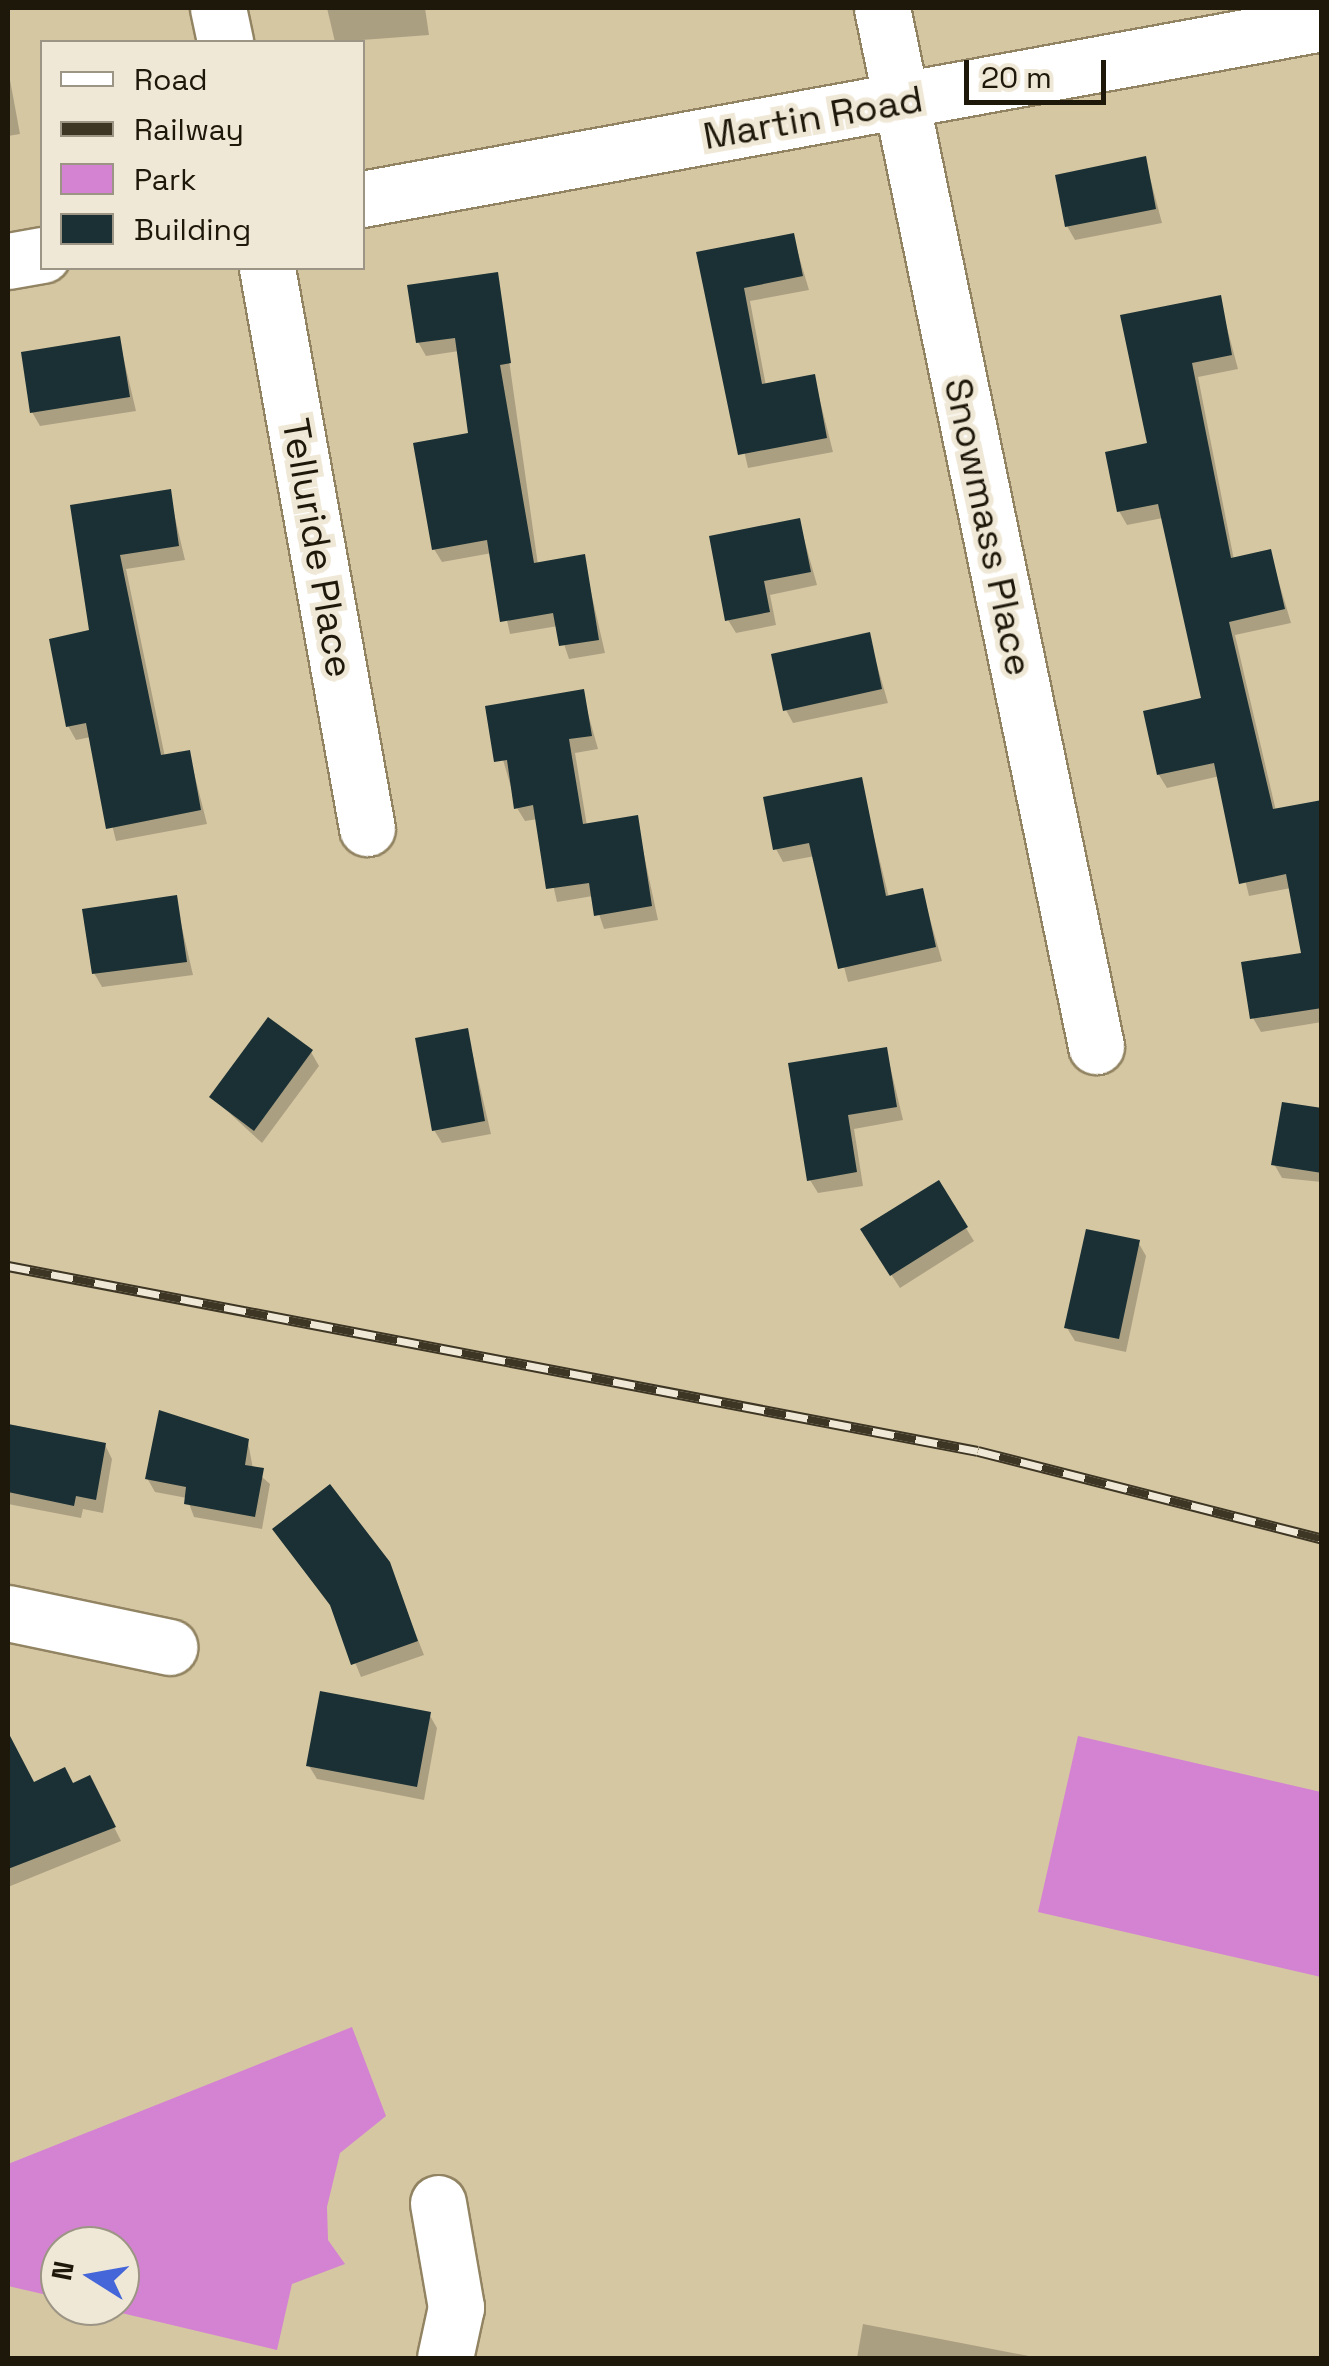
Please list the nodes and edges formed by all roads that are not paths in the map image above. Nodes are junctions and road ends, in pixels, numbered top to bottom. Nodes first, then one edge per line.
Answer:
1 (218, 8) edge
2 (882, 8) edge
3 (1322, 23) edge
4 (225, 40) edge
5 (899, 102) junction
6 (365, 198) edge
7 (40, 255) edge
8 (8, 261) edge
9 (267, 270) edge
10 (366, 828) dead end
11 (1096, 1046) dead end
12 (8, 1613) edge
13 (169, 1647) dead end
14 (438, 2204) dead end
15 (446, 2358) edge

1 - 4 street
2 - 5 street, Snowmass Place
3 - 5 street, Martin Road
5 - 6 street, Martin Road
5 - 11 street, Snowmass Place
7 - 8 street
9 - 10 street, Telluride Place
12 - 13 street
14 - 15 street

